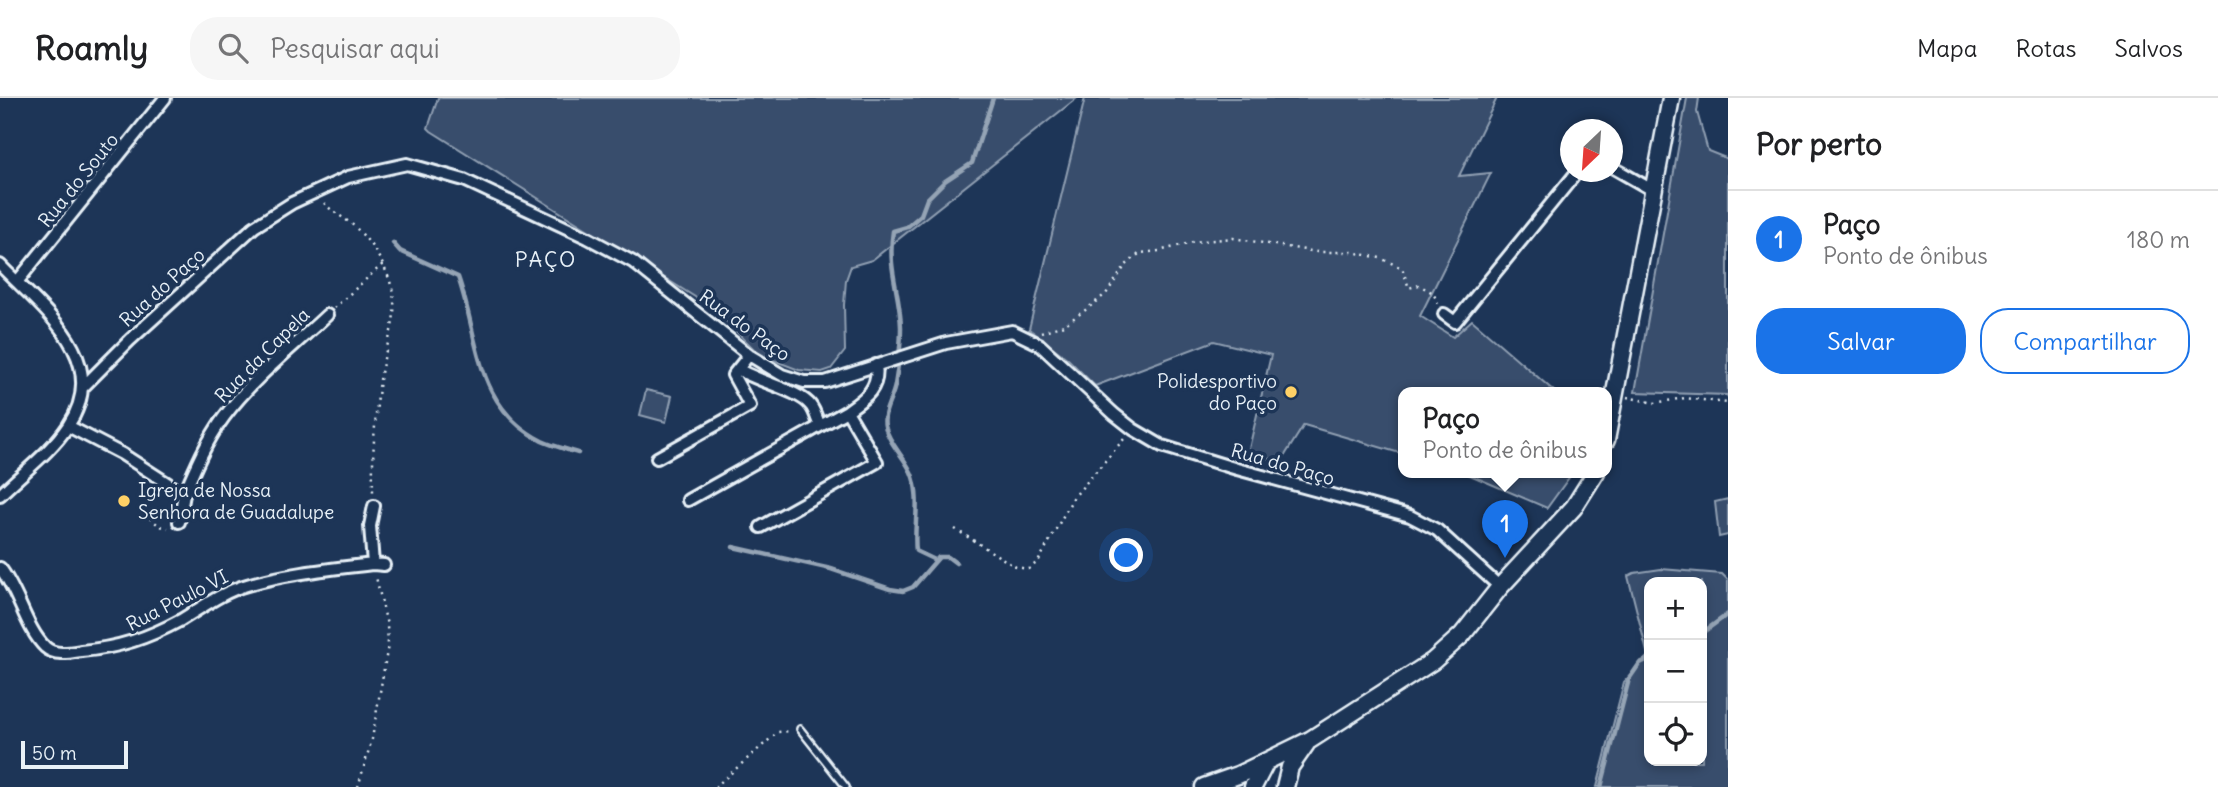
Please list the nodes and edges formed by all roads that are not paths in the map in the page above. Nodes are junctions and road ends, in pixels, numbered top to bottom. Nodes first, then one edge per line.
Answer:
1 (165, 98) edge
2 (1671, 98) edge
3 (1623, 173) edge
4 (1569, 182) edge
5 (1654, 191) junction
6 (0, 265) edge
7 (17, 282) junction
8 (1444, 314) road end
9 (327, 315) road end
10 (749, 355) junction
11 (876, 365) junction
12 (737, 369) junction
13 (83, 387) junction
14 (1612, 410) edge
15 (847, 411) junction
16 (68, 426) junction
17 (820, 426) junction
18 (657, 458) dead end
19 (1592, 478) edge
20 (1, 492) edge
21 (184, 494) junction
22 (688, 499) dead end
23 (374, 506) road end
24 (179, 522) road end
25 (761, 527) dead end
26 (0, 568) edge
27 (1500, 587) junction
28 (800, 729) road end
29 (1310, 740) junction
30 (1266, 762) junction
31 (846, 787) edge
32 (1204, 787) edge
33 (1253, 787) edge
34 (1285, 787) edge

1 - 7 street, Rua do Souto
2 - 5 street
3 - 5 street
4 - 8 street
5 - 14 street
6 - 7 street
7 - 13 street
9 - 21 street, Rua da Capela
10 - 11 street, Rua do Paço
10 - 12 street
10 - 13 street, Rua do Paço
11 - 15 street
11 - 27 street, Rua do Paço
12 - 17 street
12 - 18 street
13 - 16 street
15 - 17 street
15 - 25 street
16 - 20 street
16 - 21 street
17 - 22 street
19 - 27 street
21 - 24 street, Rua da Capela
23 - 26 street, Rua Paulo VI
27 - 29 street
28 - 31 lane
29 - 30 street
29 - 34 street
30 - 32 street
30 - 33 street

